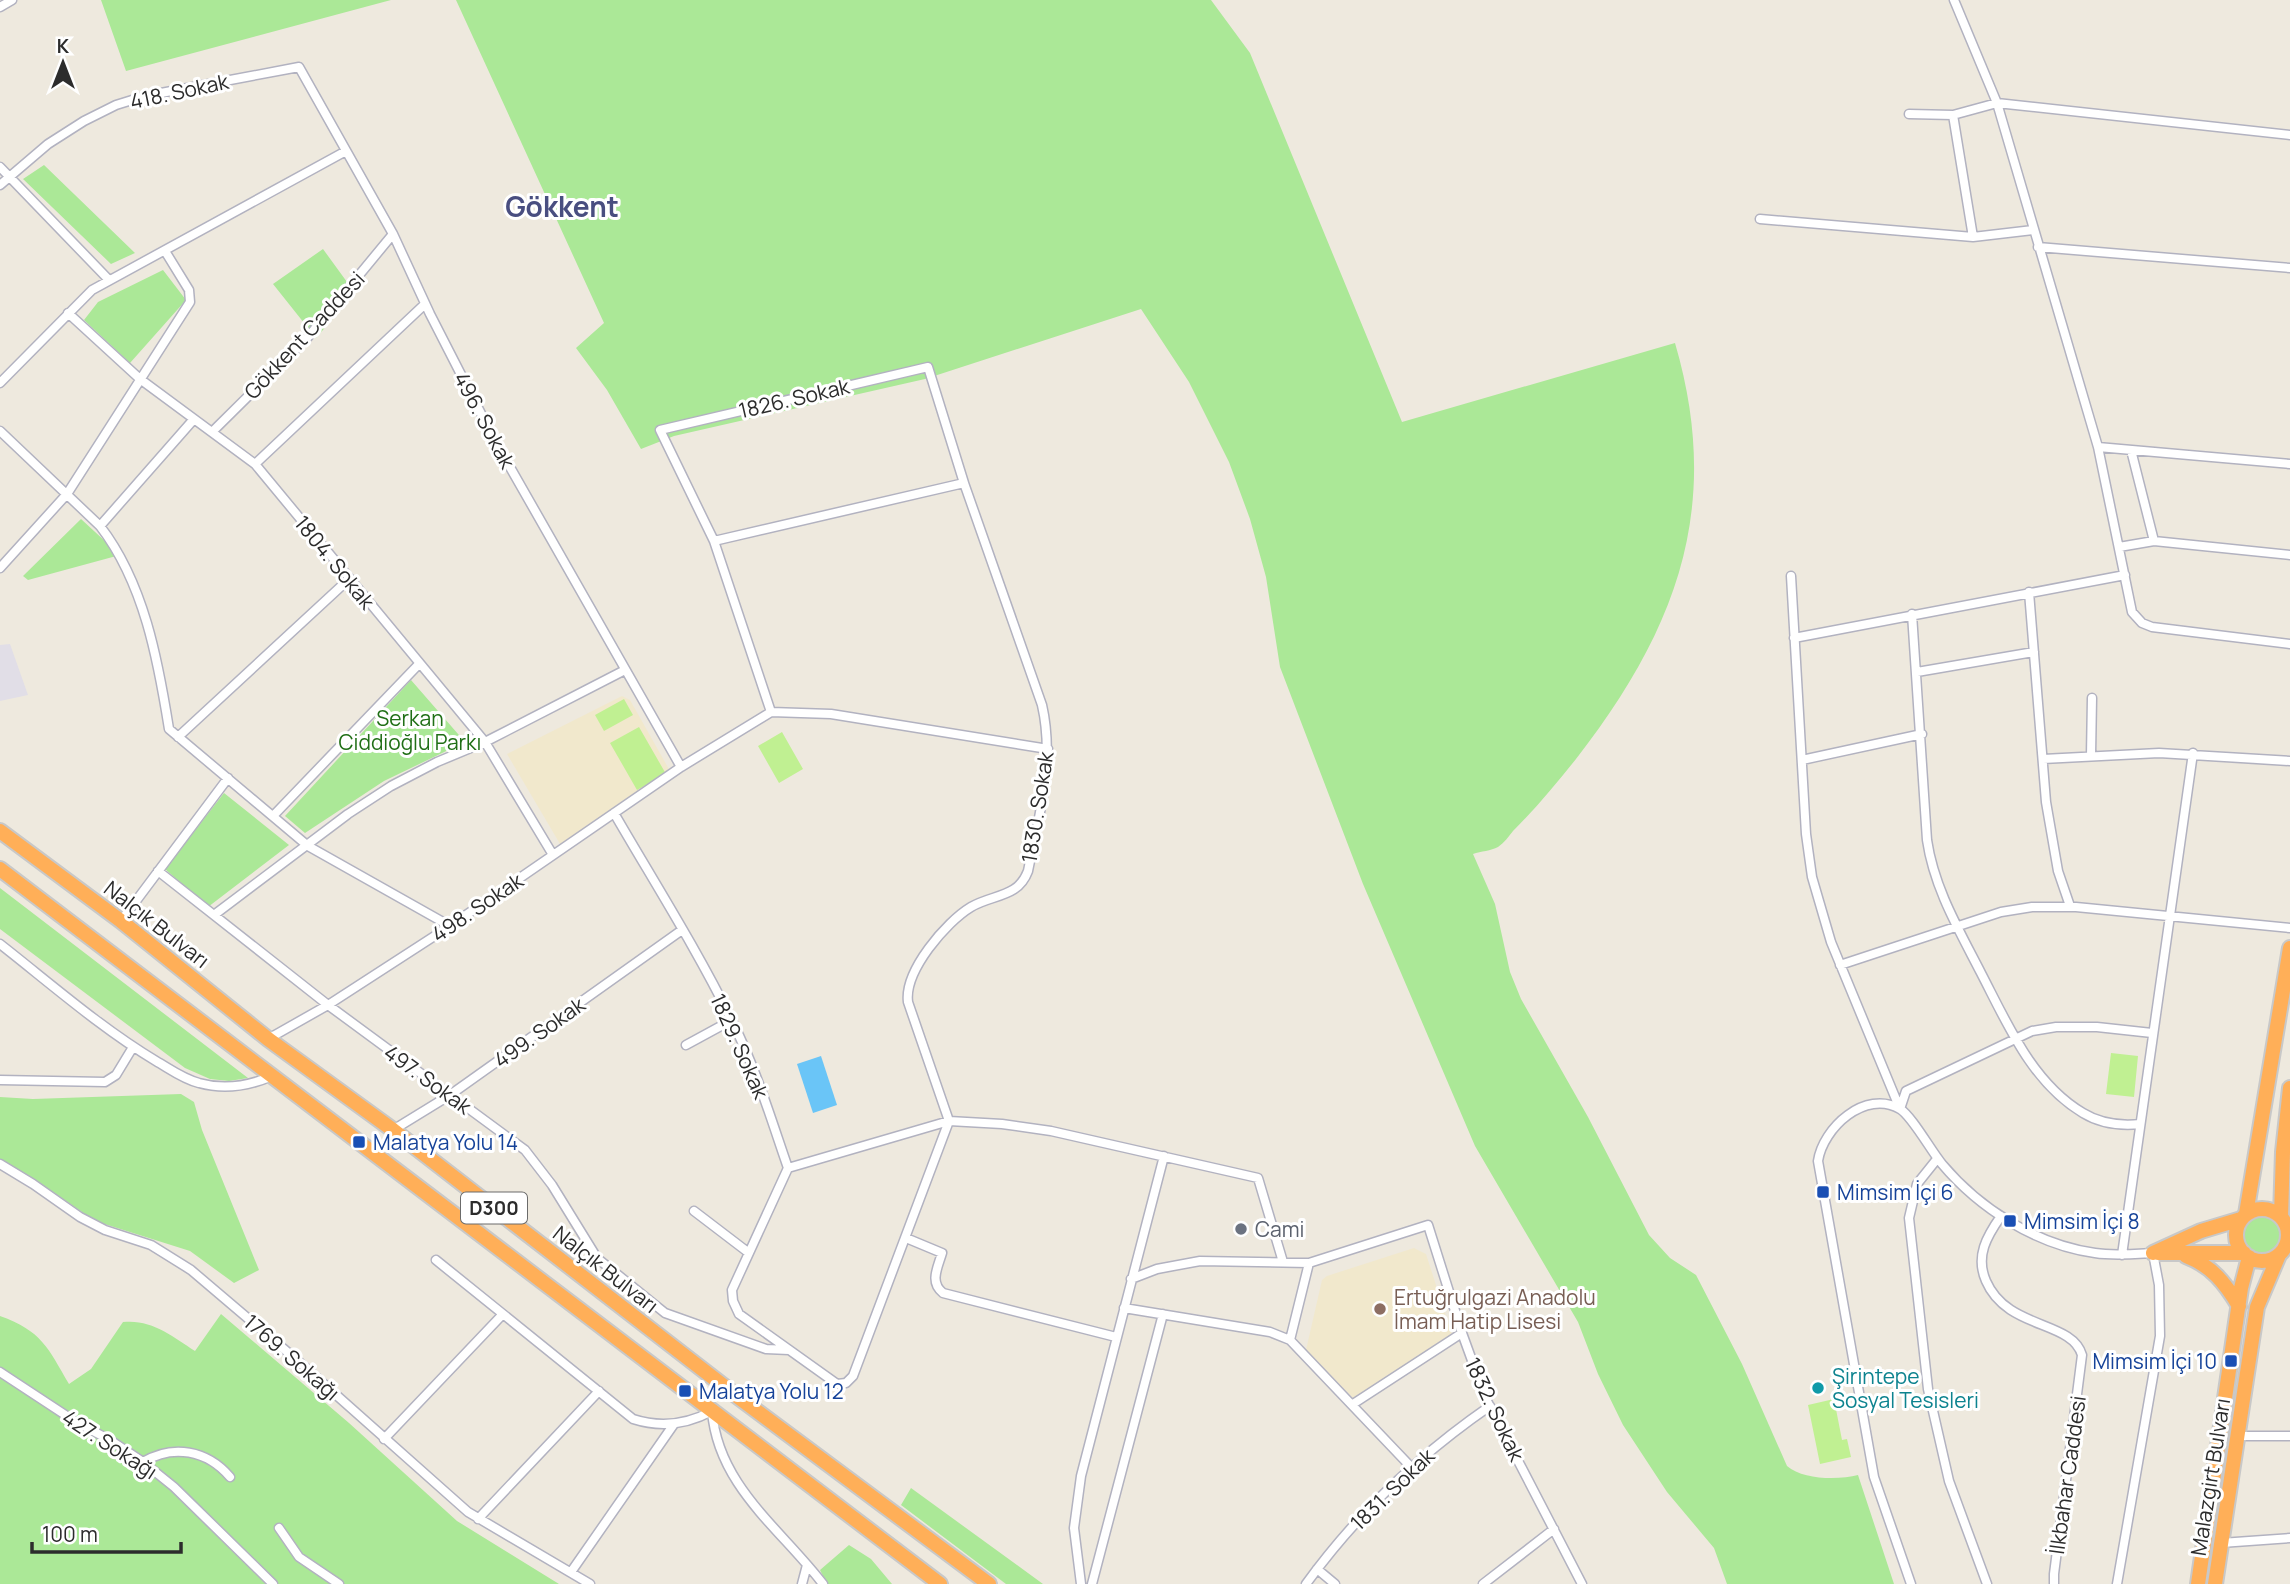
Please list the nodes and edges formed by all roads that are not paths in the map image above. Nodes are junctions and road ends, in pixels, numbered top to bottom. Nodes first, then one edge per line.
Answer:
1 (12, 0) edge
2 (1954, 0) edge
3 (0, 7) edge
4 (299, 67) joint
5 (1997, 103) junction
6 (1909, 114) dead end
7 (1953, 115) junction
8 (2290, 135) edge
9 (346, 151) junction
10 (0, 167) edge
11 (9, 175) junction
12 (0, 185) edge
13 (1760, 219) dead end
14 (2033, 230) junction
15 (393, 234) junction
16 (1973, 237) junction
17 (2038, 247) junction
18 (165, 251) junction
19 (2290, 268) edge
20 (109, 280) junction
21 (425, 304) junction
22 (68, 313) junction
23 (928, 367) joint
24 (140, 379) junction
25 (0, 383) edge
26 (194, 419) junction
27 (0, 431) edge
28 (212, 432) junction
29 (2098, 447) junction
30 (2131, 450) junction
31 (255, 464) junction
32 (2290, 464) edge
33 (964, 483) junction
34 (68, 494) junction
35 (100, 526) junction
36 (714, 541) junction
37 (2154, 541) junction
38 (2119, 547) junction
39 (2290, 555) edge
40 (0, 568) edge
41 (2124, 575) junction
42 (1791, 576) dead end
43 (349, 579) junction
44 (2029, 592) junction
45 (1913, 614) junction
46 (1794, 638) junction
47 (2290, 644) edge
48 (2034, 652) junction
49 (419, 664) junction
50 (625, 670) junction
51 (1917, 672) junction
52 (2092, 698) dead end
53 (771, 712) junction
54 (1922, 734) junction
55 (178, 737) junction
56 (485, 742) junction
57 (1048, 749) junction
58 (2193, 753) junction
59 (2091, 755) junction
60 (2043, 759) junction
61 (1802, 760) junction
62 (2290, 761) edge
63 (681, 767) junction
64 (228, 778) junction
65 (614, 813) junction
66 (272, 816) junction
67 (0, 831) edge
68 (308, 846) junction
69 (552, 855) junction
70 (0, 869) edge
71 (158, 871) junction
72 (2070, 906) junction
73 (214, 915) junction
74 (2168, 915) junction
75 (121, 921) junction
76 (450, 926) junction
77 (1957, 926) junction
78 (2290, 928) edge
79 (682, 930) junction
80 (0, 944) edge
81 (2290, 948) edge
82 (1840, 965) junction
83 (328, 1005) junction
84 (732, 1020) junction
85 (2152, 1033) junction
86 (2015, 1038) junction
87 (268, 1039) junction
88 (686, 1045) dead end
89 (134, 1047) junction
90 (272, 1076) junction
91 (0, 1080) edge
92 (2290, 1088) edge
93 (450, 1095) junction
94 (1900, 1109) junction
95 (949, 1121) junction
96 (2288, 1121) edge
97 (2140, 1125) junction
98 (393, 1130) junction
99 (1164, 1156) junction
100 (1937, 1158) junction
101 (0, 1164) edge
102 (788, 1168) junction
103 (694, 1211) dead end
104 (2001, 1216) junction
105 (2243, 1216) junction
106 (2285, 1219) edge
107 (906, 1238) junction
108 (2284, 1250) edge
109 (749, 1253) junction
110 (2153, 1253) junction
111 (2178, 1253) junction
112 (2122, 1255) junction
113 (2246, 1255) junction
114 (436, 1259) dead end
115 (1283, 1262) junction
116 (1310, 1263) junction
117 (1131, 1279) junction
118 (2239, 1306) junction
119 (1124, 1308) junction
120 (503, 1314) junction
121 (1163, 1314) junction
122 (1462, 1333) junction
123 (1116, 1337) junction
124 (1290, 1340) junction
125 (789, 1350) junction
126 (0, 1372) edge
127 (599, 1391) junction
128 (1353, 1404) junction
129 (1490, 1406) junction
130 (712, 1411) junction
131 (674, 1424) junction
132 (2238, 1436) junction
133 (2290, 1436) edge
134 (384, 1439) junction
135 (143, 1462) junction
136 (1411, 1467) junction
137 (230, 1477) dead end
138 (478, 1519) junction
139 (279, 1528) dead end
140 (1554, 1529) junction
141 (2290, 1538) edge
142 (2221, 1542) junction
143 (807, 1565) junction
144 (1317, 1569) junction
145 (570, 1572) junction
146 (1093, 1583) edge
147 (273, 1584) edge
148 (339, 1584) edge
149 (590, 1584) edge
150 (802, 1584) edge
151 (823, 1584) edge
152 (940, 1584) edge
153 (989, 1584) edge
154 (1081, 1584) edge
155 (1306, 1584) edge
156 (1335, 1584) edge
157 (1483, 1584) edge
158 (1582, 1584) edge
159 (1911, 1584) edge
160 (1987, 1584) edge
161 (2054, 1584) edge
162 (2117, 1584) edge
163 (2198, 1584) edge
164 (2215, 1584) edge

1 - 3 street
2 - 5 street
4 - 9 street, 496. Sokak
4 - 11 street, 418. Sokak
5 - 7 street
5 - 8 street
5 - 14 street
6 - 7 street
7 - 16 street
9 - 15 street, 496. Sokak
9 - 18 street
10 - 11 street
11 - 12 street, 418. Sokak
11 - 20 street
13 - 16 street
14 - 16 street
14 - 17 street
15 - 21 street, 496. Sokak
15 - 28 street, Gökkent Caddesi
17 - 19 street
17 - 29 street
18 - 20 street
18 - 24 street
20 - 22 street
21 - 31 street
21 - 50 street, 496. Sokak
22 - 24 street, 1804. Sokak
22 - 25 street
23 - 33 street, 1830. Sokak
23 - 36 street, 1826. Sokak
24 - 26 street, 1804. Sokak
24 - 34 street
26 - 28 street, 1804. Sokak
26 - 35 street
27 - 34 street
28 - 31 street, 1804. Sokak
29 - 30 street
29 - 38 street
30 - 32 street
30 - 37 street
31 - 43 street, 1804. Sokak
33 - 36 street
33 - 57 street, 1830. Sokak
34 - 35 street
34 - 40 street
35 - 55 street
36 - 53 street
37 - 38 street
37 - 39 street
38 - 41 street
41 - 44 street
41 - 47 street
42 - 46 street
43 - 49 street, 1804. Sokak
43 - 55 street
44 - 45 street
44 - 48 street
45 - 46 street
45 - 51 street
46 - 61 street
48 - 51 street
48 - 60 street
49 - 56 street, 1804. Sokak
49 - 66 street
50 - 56 street
50 - 63 street, 496. Sokak
51 - 54 street
52 - 59 street
53 - 57 street
53 - 63 street, 498. Sokak
54 - 61 street
54 - 77 street
55 - 64 street
56 - 68 street
56 - 69 street, 1804. Sokak
57 - 95 street, 1830. Sokak
58 - 59 street
58 - 62 street
58 - 74 street
59 - 60 street
60 - 72 street
61 - 82 street
63 - 65 street, 498. Sokak
64 - 66 street
64 - 71 street
65 - 69 street, 498. Sokak
65 - 79 street, 1829. Sokak
66 - 68 street
67 - 75 highway, Nalçık Bulvarı / D300
68 - 73 street
68 - 76 street
69 - 76 street, 498. Sokak
70 - 90 highway, D300
71 - 73 street, 497. Sokak
71 - 75 street
72 - 74 street
72 - 77 street
73 - 83 street, 497. Sokak
74 - 78 street
74 - 85 street
75 - 87 highway, Nalçık Bulvarı / D300
76 - 83 street, 498. Sokak
77 - 82 street
77 - 86 street
79 - 84 street, 1829. Sokak
79 - 93 street, 499. Sokak
80 - 89 street
81 - 105 highway
82 - 94 street
83 - 87 street, 498. Sokak
83 - 93 street, 497. Sokak
84 - 88 street
84 - 102 street, 1829. Sokak
85 - 86 street
85 - 97 street
86 - 94 street
86 - 97 street
87 - 98 highway, Nalçık Bulvarı / D300
89 - 90 street
89 - 91 street
90 - 130 highway, D300
92 - 96 highway
93 - 98 street, 499. Sokak
93 - 125 street, 497. Sokak
94 - 100 street
94 - 159 street
95 - 99 street
95 - 102 street
95 - 107 street
96 - 106 highway
97 - 112 street
98 - 153 highway, Nalçık Bulvarı / D300
99 - 115 street
99 - 117 street
100 - 104 street
100 - 160 street
101 - 134 street, 1769. Sokağı
102 - 109 street
103 - 109 street
104 - 112 street
104 - 161 street, İlkbahar Caddesi
105 - 106 highway
105 - 110 highway
105 - 113 highway
106 - 108 highway
107 - 123 street
107 - 125 street
108 - 113 highway
108 - 132 highway, Malazgirt Bulvarı
109 - 125 street
110 - 111 highway
110 - 112 street
110 - 162 street
111 - 113 highway
111 - 118 highway
113 - 118 highway, Malazgirt Bulvarı
114 - 120 street
115 - 116 street
115 - 117 street
116 - 122 street, 1832. Sokak
116 - 124 street
117 - 119 street
118 - 163 highway, Malazgirt Bulvarı
119 - 121 street
119 - 123 street
120 - 127 street
120 - 134 street
121 - 124 street
121 - 146 street
122 - 128 street
122 - 129 street, 1832. Sokak
123 - 154 street
124 - 128 street
126 - 135 street, 427. Sokağı
127 - 131 street
127 - 138 street
128 - 136 street
129 - 136 street, 1831. Sokak
129 - 140 street, 1832. Sokak
130 - 131 street
130 - 143 street
130 - 152 highway, D300
131 - 145 street
132 - 133 street
132 - 142 highway, Malazgirt Bulvarı
134 - 138 street, 1769. Sokağı
135 - 137 street
135 - 147 street, 427. Sokağı
136 - 144 street, 1831. Sokak
138 - 145 street, 1769. Sokağı
139 - 148 street
140 - 157 street
140 - 158 street, 1832. Sokak
141 - 142 street
142 - 164 highway, Malazgirt Bulvarı
143 - 150 street
143 - 151 street
144 - 155 street, 1831. Sokak
144 - 156 street
145 - 149 street, 1769. Sokağı

